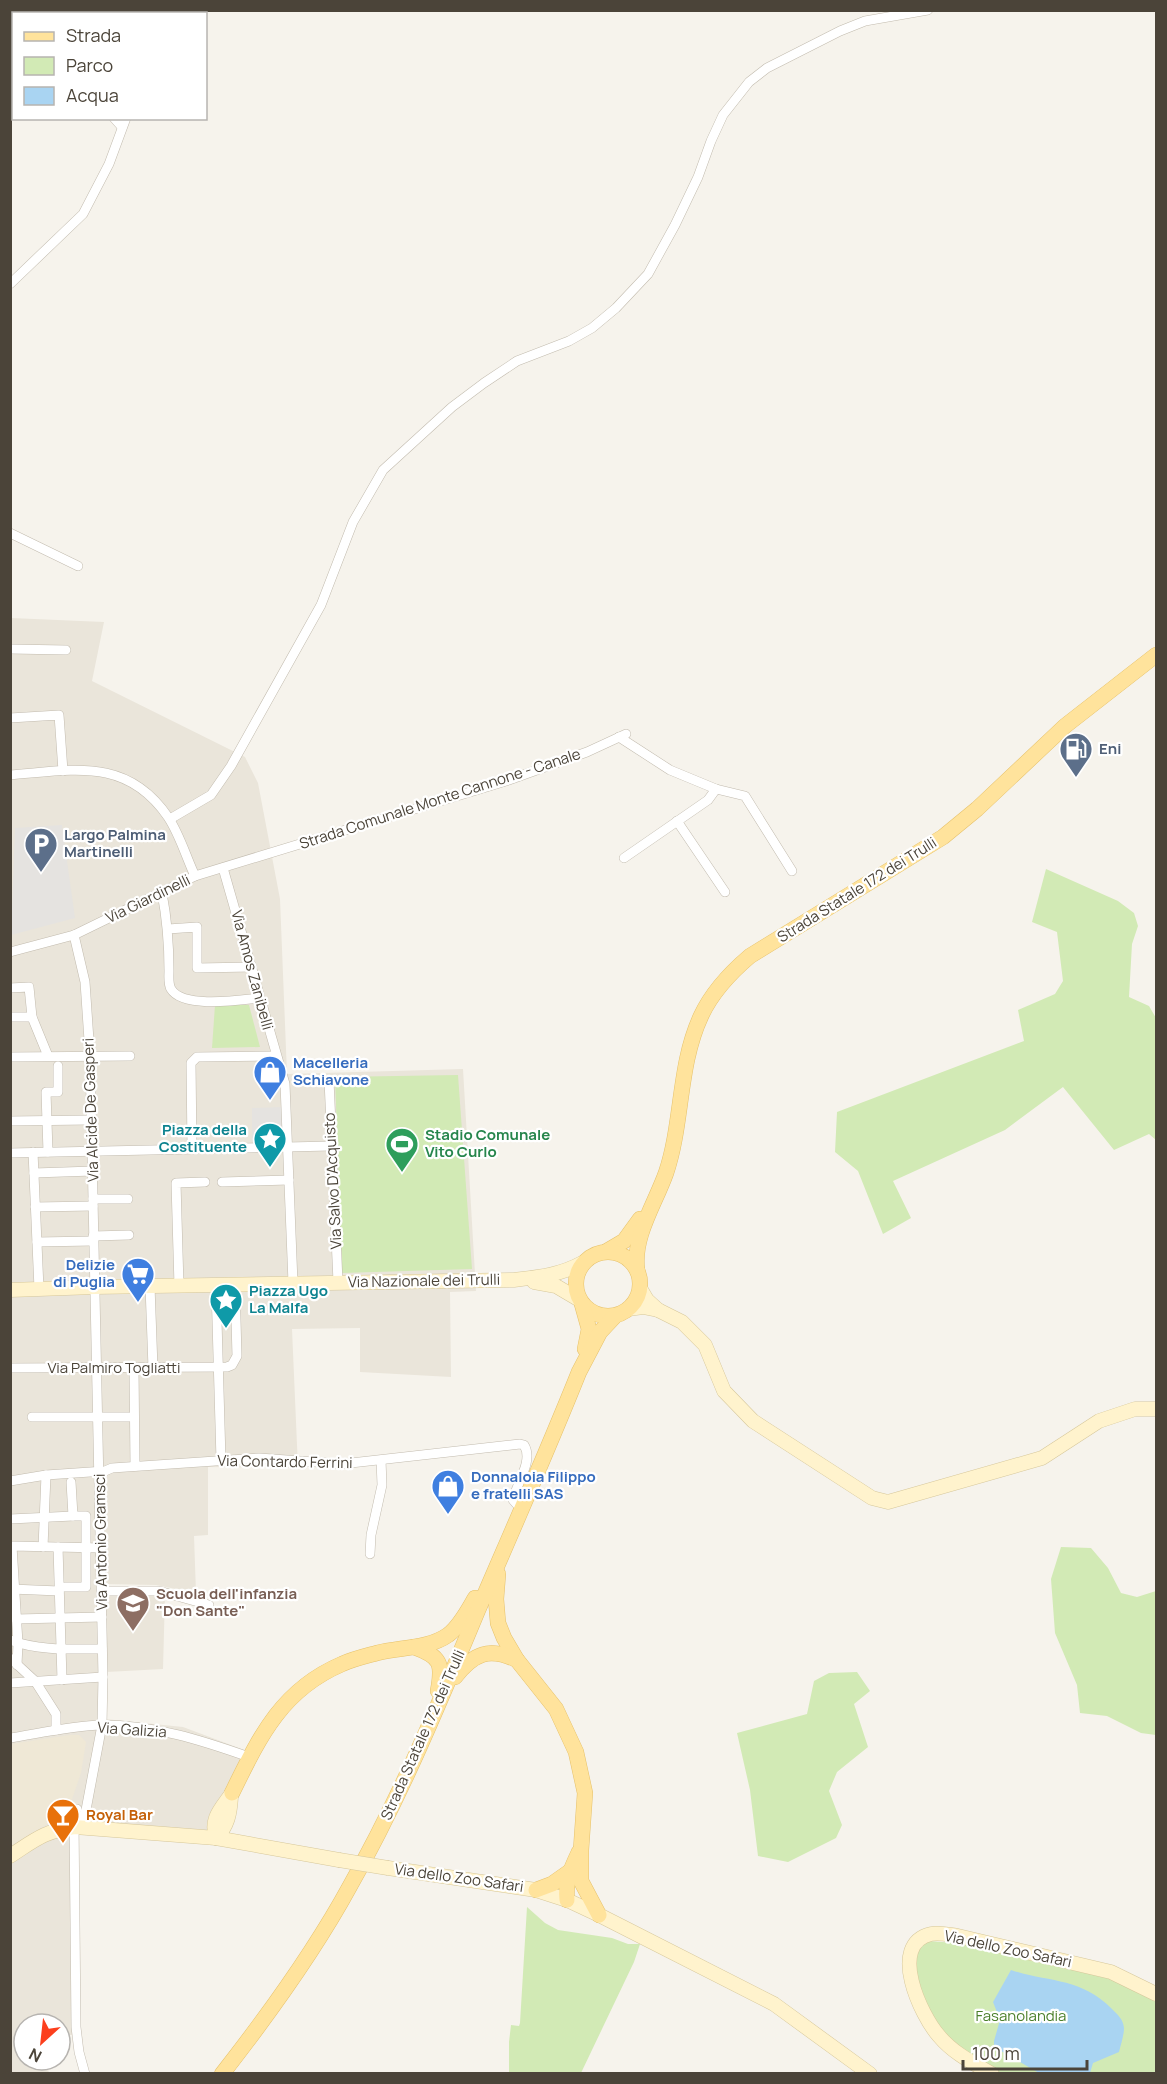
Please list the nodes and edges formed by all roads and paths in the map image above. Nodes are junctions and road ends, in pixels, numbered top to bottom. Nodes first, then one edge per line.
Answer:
1 (928, 10) edge
2 (124, 123) edge
3 (10, 284) edge
4 (10, 533) edge
5 (78, 566) dead end
6 (10, 649) edge
7 (66, 650) dead end
8 (1156, 655) edge
9 (10, 718) edge
10 (63, 771) junction
11 (10, 775) edge
12 (716, 789) junction
13 (170, 819) junction
14 (677, 821) junction
15 (287, 848) joint
16 (624, 858) dead end
17 (223, 868) junction
18 (792, 871) dead end
19 (195, 876) junction
20 (726, 892) dead end
21 (162, 893) junction
22 (168, 929) junction
23 (74, 935) junction
24 (10, 952) edge
25 (252, 967) junction
26 (10, 988) edge
27 (260, 998) junction
28 (10, 1017) edge
29 (32, 1017) junction
30 (90, 1055) junction
31 (48, 1056) junction
32 (130, 1056) dead end
33 (276, 1056) junction
34 (10, 1057) edge
35 (57, 1066) dead end
36 (329, 1080) dead end
37 (90, 1120) junction
38 (10, 1121) edge
39 (47, 1121) junction
40 (331, 1146) junction
41 (288, 1147) junction
42 (192, 1149) junction
43 (92, 1151) junction
44 (33, 1152) junction
45 (48, 1152) junction
46 (10, 1153) edge
47 (93, 1172) junction
48 (34, 1173) junction
49 (289, 1180) junction
50 (205, 1182) dead end
51 (222, 1182) dead end
52 (659, 1189) junction
53 (128, 1199) dead end
54 (93, 1202) junction
55 (36, 1207) junction
56 (129, 1235) dead end
57 (93, 1239) junction
58 (37, 1242) junction
59 (607, 1251) junction
60 (582, 1263) junction
61 (637, 1269) junction
62 (514, 1280) junction
63 (338, 1282) junction
64 (293, 1283) junction
65 (236, 1285) junction
66 (150, 1286) junction
67 (179, 1286) junction
68 (216, 1286) junction
69 (94, 1287) junction
70 (640, 1288) junction
71 (39, 1289) junction
72 (10, 1290) edge
73 (580, 1302) junction
74 (658, 1310) junction
75 (622, 1312) junction
76 (218, 1367) junction
77 (10, 1368) edge
78 (96, 1368) junction
79 (134, 1368) junction
80 (153, 1368) junction
81 (579, 1372) junction
82 (1156, 1409) edge
83 (32, 1417) dead end
84 (98, 1417) junction
85 (129, 1417) dead end
86 (221, 1460) junction
87 (381, 1460) junction
88 (135, 1466) junction
89 (100, 1472) junction
90 (46, 1475) junction
91 (10, 1481) edge
92 (71, 1482) dead end
93 (520, 1509) junction
94 (73, 1516) junction
95 (44, 1517) junction
96 (10, 1519) edge
97 (12, 1546) edge
98 (43, 1547) junction
99 (58, 1547) junction
100 (86, 1548) junction
101 (101, 1548) junction
102 (370, 1554) dead end
103 (500, 1560) junction
104 (62, 1589) junction
105 (13, 1590) edge
106 (102, 1591) junction
107 (209, 1605) dead end
108 (102, 1617) junction
109 (16, 1618) junction
110 (60, 1618) junction
111 (14, 1641) edge
112 (414, 1647) junction
113 (61, 1648) junction
114 (102, 1649) junction
115 (517, 1660) junction
116 (14, 1661) edge
117 (103, 1677) junction
118 (62, 1680) junction
119 (35, 1681) junction
120 (10, 1683) edge
121 (444, 1692) junction
122 (434, 1715) junction
123 (102, 1725) junction
124 (56, 1730) junction
125 (10, 1738) edge
126 (249, 1757) junction
127 (232, 1793) joint
128 (81, 1810) junction
129 (222, 1818) junction
130 (75, 1827) junction
131 (98, 1828) junction
132 (55, 1830) junction
133 (184, 1834) junction
134 (216, 1838) junction
135 (254, 1845) junction
136 (10, 1856) edge
137 (575, 1877) junction
138 (536, 1890) junction
139 (567, 1900) junction
140 (599, 1915) junction
141 (1156, 1994) edge
142 (86, 2073) edge
143 (222, 2073) edge
144 (870, 2073) edge
145 (992, 2073) edge

1 - 13 street
2 - 3 street
4 - 5 street
6 - 7 street
8 - 52 main road, Strada Statale 172 dei Trulli
9 - 10 street
10 - 11 street
10 - 13 street
12 - 14 street
12 - 15 street, Strada Comunale Monte Cannone - Canale
12 - 18 street
13 - 19 street
14 - 16 street
14 - 20 street
15 - 17 street, Via Giardinelli
17 - 19 street, Via Giardinelli
17 - 25 street, Via Amos Zanibelli
19 - 21 street, Via Giardinelli
21 - 22 street
21 - 23 street, Via Giardinelli
22 - 25 street
22 - 27 street
23 - 24 street, Via Giardinelli
23 - 30 street, Via Alcide De Gasperi
25 - 27 street, Via Amos Zanibelli
26 - 29 street
27 - 33 street, Via Amos Zanibelli
28 - 29 street
29 - 31 street
30 - 31 street
30 - 32 street
30 - 37 street, Via Alcide De Gasperi
31 - 34 street
33 - 41 street, Via Amos Zanibelli
33 - 42 street
35 - 39 street
36 - 40 street, Via Salvo D'Acquisto
37 - 39 street
37 - 43 street, Via Alcide De Gasperi
38 - 39 street
39 - 45 street
40 - 41 street
40 - 63 street, Via Salvo D'Acquisto
41 - 42 street
41 - 49 street
42 - 43 street
43 - 45 street
43 - 47 street, Via Alcide De Gasperi
44 - 45 street
44 - 46 street
44 - 48 street
47 - 48 street
47 - 54 street, Via Alcide De Gasperi
48 - 55 street
49 - 51 street
49 - 64 street
50 - 67 street
52 - 59 main road, Strada Statale 172 dei Trulli
52 - 61 main road, Strada Statale 172 dei Trulli
53 - 54 street
54 - 55 street
54 - 57 street, Via Alcide De Gasperi
55 - 58 street
56 - 57 street
57 - 58 street
57 - 69 street, Via Alcide De Gasperi
58 - 71 street
59 - 60 main road, Strada Statale 172 dei Trulli
59 - 61 main road
60 - 62 street, Via Nazionale dei Trulli
60 - 73 main road, Strada Statale 172 dei Trulli
61 - 70 main road, Strada Statale 172 dei Trulli
62 - 63 street, Via Nazionale dei Trulli
62 - 73 street, Via Nazionale dei Trulli
63 - 64 street, Via Nazionale dei Trulli
64 - 65 street, Via Nazionale dei Trulli
65 - 68 street, Via Nazionale dei Trulli
65 - 76 street
66 - 67 street, Via Nazionale dei Trulli
66 - 69 street, Via Nazionale dei Trulli
66 - 80 street
67 - 68 street, Via Nazionale dei Trulli
68 - 76 street
69 - 71 street, Via Nazionale dei Trulli
69 - 78 street, Via Antonio Gramsci
70 - 74 street
70 - 75 main road, Strada Statale 172 dei Trulli
71 - 72 street, Via Nazionale dei Trulli
73 - 75 main road
73 - 81 main road, Strada Statale 172 dei Trulli
74 - 75 street
74 - 82 street
75 - 81 main road, Strada Statale 172 dei Trulli
76 - 80 street, Via Palmiro Togliatti
76 - 86 street
77 - 78 street, Via Palmiro Togliatti
78 - 79 street, Via Palmiro Togliatti
78 - 84 street, Via Antonio Gramsci
79 - 80 street, Via Palmiro Togliatti
79 - 88 street
81 - 93 main road, Strada Statale 172 dei Trulli
83 - 84 street
84 - 85 street
84 - 89 street, Via Antonio Gramsci
86 - 87 street, Via Contardo Ferrini
86 - 88 street, Via Contardo Ferrini
87 - 93 street, Via Contardo Ferrini
87 - 102 street
88 - 89 street, Via Contardo Ferrini
89 - 90 street, Via Contardo Ferrini
89 - 101 street, Via Antonio Gramsci
90 - 91 street, Via Contardo Ferrini
90 - 95 street
92 - 94 street
93 - 103 main road, Strada Statale 172 dei Trulli
94 - 95 street
94 - 100 street, Via Antonio Gramsci
95 - 96 street
95 - 98 street
97 - 98 street
97 - 105 street
98 - 99 street
99 - 100 street
99 - 104 street
100 - 101 street
100 - 104 street, Via Antonio Gramsci
101 - 106 street, Via Antonio Gramsci
103 - 112 main road
103 - 115 main road
103 - 121 main road, Strada Statale 172 dei Trulli
104 - 105 street
104 - 110 street
105 - 109 street
106 - 107 street
106 - 108 street, Via Antonio Gramsci
108 - 110 street
108 - 114 street, Via Antonio Gramsci
109 - 110 street
109 - 111 street
110 - 113 street
111 - 113 street
111 - 116 street
112 - 122 main road
112 - 126 main road
113 - 114 street
113 - 118 street
114 - 117 street, Via Antonio Gramsci
115 - 121 main road
115 - 137 main road
116 - 119 street
117 - 118 street
117 - 123 street, Via Antonio Gramsci
118 - 119 street
119 - 120 street
119 - 124 street
121 - 122 main road, Strada Statale 172 dei Trulli
122 - 143 main road, Strada Statale 172 dei Trulli
123 - 124 street, Via Galizia
123 - 126 street, Via Galizia
123 - 128 street, Via Antonio Gramsci
124 - 125 street, Via Galizia
126 - 127 main road
127 - 129 street
128 - 130 street, Via Antonio Gramsci
128 - 131 street
128 - 132 street
129 - 133 street
129 - 134 street
129 - 135 street
130 - 131 street, Via dello Zoo Safari
130 - 132 street, Via dello Zoo Safari
130 - 142 street
131 - 133 street, Via dello Zoo Safari
132 - 136 street, Via dello Zoo Safari
133 - 134 street, Via dello Zoo Safari
134 - 135 street, Via dello Zoo Safari
135 - 138 street, Via dello Zoo Safari, bridge
137 - 138 main road
137 - 139 main road
137 - 140 main road
138 - 139 street, Via dello Zoo Safari
139 - 140 street, Via dello Zoo Safari
140 - 144 street, Via dello Zoo Safari
141 - 145 street, Via dello Zoo Safari

